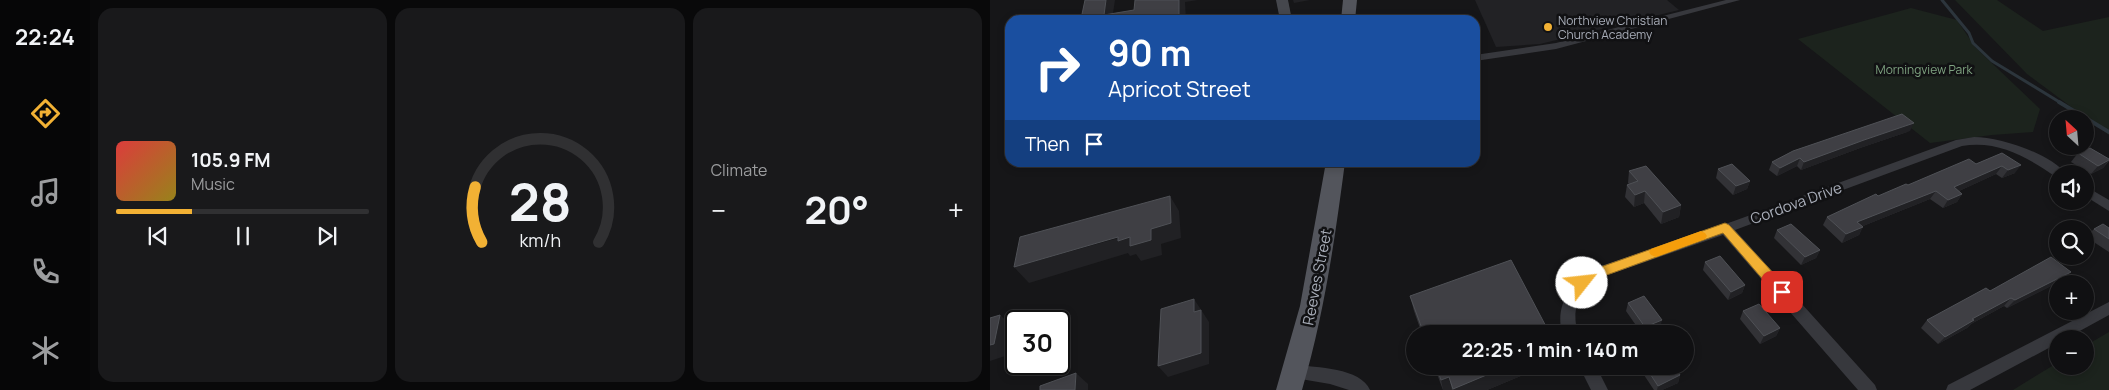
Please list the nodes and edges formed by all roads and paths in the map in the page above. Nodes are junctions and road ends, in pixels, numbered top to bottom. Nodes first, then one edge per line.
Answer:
1 (1282, 0) edge
2 (1350, 0) edge
3 (1736, 0) edge
4 (1285, 15) edge
5 (1348, 15) edge
6 (1480, 57) edge
7 (1335, 167) edge
8 (2049, 167) edge
9 (2094, 196) edge
10 (2109, 206) edge
11 (1725, 228) junction
12 (2109, 308) edge
13 (1569, 325) edge
14 (1592, 375) edge
15 (1292, 381) edge
16 (1362, 390) edge
17 (1600, 390) edge
18 (1869, 390) edge
19 (1954, 390) edge

1 - 4 main road
2 - 5 main road
3 - 6 street
7 - 15 main road, Reeves Street
8 - 11 street, Cordova Drive
9 - 10 street
11 - 13 street, Cordova Drive
11 - 18 street
12 - 19 street
14 - 17 street
15 - 16 street

